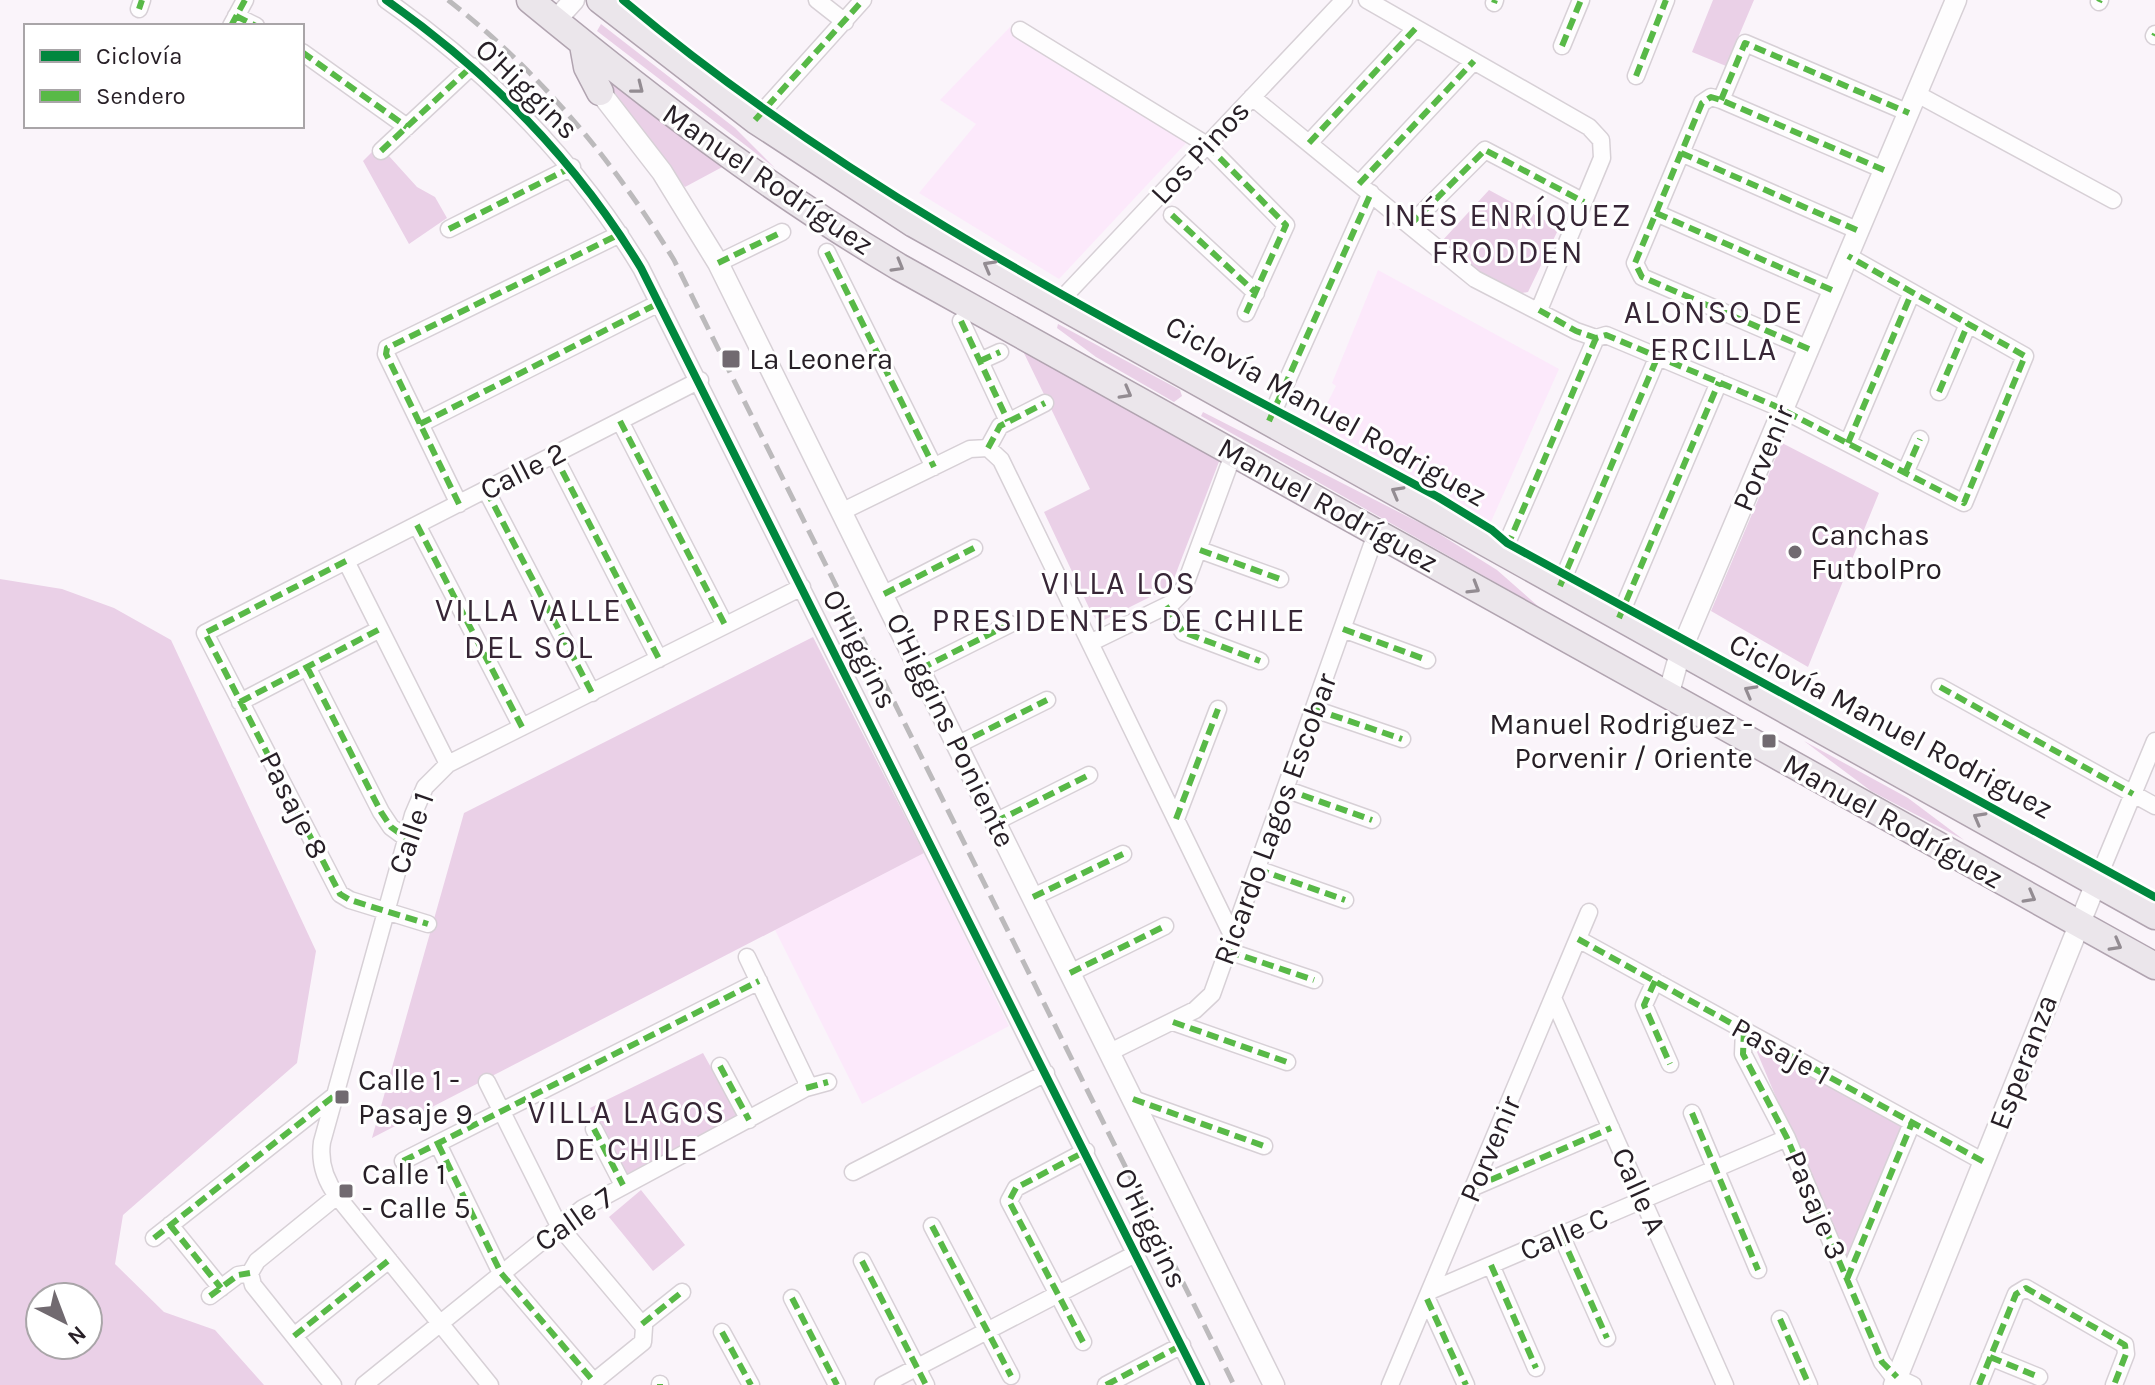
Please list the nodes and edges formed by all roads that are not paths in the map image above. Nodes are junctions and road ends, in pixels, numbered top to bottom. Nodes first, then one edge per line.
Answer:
1 (245, 0) edge
2 (386, 0) edge
3 (530, 0) edge
4 (574, 0) edge
5 (600, 0) edge
6 (817, 0) edge
7 (863, 0) edge
8 (1344, 0) edge
9 (1367, 0) edge
10 (1581, 0) edge
11 (1666, 0) edge
12 (1956, 0) edge
13 (234, 21) edge
14 (555, 21) junction
15 (845, 22) junction
16 (1416, 28) junction
17 (1020, 30) dead end
18 (583, 45) junction
19 (1562, 46) dead end
20 (304, 53) edge
21 (1474, 61) junction
22 (472, 66) junction
23 (1636, 76) dead end
24 (600, 92) joint
25 (1252, 97) junction
26 (1714, 99) junction
27 (1913, 104) junction
28 (755, 120) junction
29 (407, 127) junction
30 (1309, 143) junction
31 (1207, 145) junction
32 (381, 151) dead end
33 (1681, 153) junction
34 (572, 167) junction
35 (1884, 170) junction
36 (1365, 188) junction
37 (2113, 200) dead end
38 (1584, 202) junction
39 (1656, 213) junction
40 (1172, 215) dead end
41 (1410, 225) junction
42 (449, 229) dead end
43 (1859, 231) junction
44 (782, 232) dead end
45 (620, 234) junction
46 (827, 252) dead end
47 (1848, 256) junction
48 (718, 263) junction
49 (1834, 291) junction
50 (1912, 292) junction
51 (1256, 293) junction
52 (659, 303) junction
53 (1057, 304) junction
54 (1539, 310) junction
55 (1246, 313) dead end
56 (961, 321) dead end
57 (1968, 324) junction
58 (1596, 338) junction
59 (1809, 349) junction
60 (1000, 352) dead end
61 (1658, 356) junction
62 (980, 361) junction
63 (700, 380) junction
64 (1719, 382) junction
65 (1939, 392) dead end
66 (1223, 396) junction
67 (1045, 403) dead end
68 (1783, 410) junction
69 (620, 421) junction
70 (1008, 421) junction
71 (1176, 421) junction
72 (1269, 421) junction
73 (420, 424) junction
74 (1920, 439) dead end
75 (1848, 443) junction
76 (988, 448) junction
77 (1234, 452) junction
78 (554, 455) junction
79 (934, 467) junction
80 (1905, 473) junction
81 (486, 490) junction
82 (459, 504) junction
83 (843, 511) junction
84 (417, 525) junction
85 (1377, 531) junction
86 (974, 548) dead end
87 (1200, 550) junction
88 (1507, 556) junction
89 (346, 561) junction
90 (1280, 579) dead end
91 (1560, 586) junction
92 (802, 587) junction
93 (884, 594) junction
94 (1166, 606) junction
95 (1619, 618) junction
96 (1010, 624) dead end
97 (725, 625) junction
98 (380, 629) junction
99 (1343, 629) junction
100 (205, 633) joint
101 (1090, 643) junction
102 (1680, 653) junction
103 (659, 659) junction
104 (1427, 660) dead end
105 (1260, 661) dead end
106 (307, 667) junction
107 (920, 669) junction
108 (1940, 687) dead end
109 (592, 693) junction
110 (1668, 696) junction
111 (1047, 700) dead end
112 (240, 702) junction
113 (1218, 709) dead end
114 (1314, 709) junction
115 (522, 727) junction
116 (1402, 739) dead end
117 (2155, 741) edge
118 (957, 745) junction
119 (448, 764) junction
120 (1089, 775) dead end
121 (1285, 789) junction
122 (2133, 794) junction
123 (2155, 806) edge
124 (1176, 819) junction
125 (1372, 820) dead end
126 (995, 822) junction
127 (406, 838) junction
128 (1123, 854) dead end
129 (1257, 869) junction
130 (2096, 883) junction
131 (1033, 897) junction
132 (1345, 900) dead end
133 (386, 911) junction
134 (1589, 912) dead end
135 (2155, 916) edge
136 (2078, 923) junction
137 (428, 924) dead end
138 (1165, 926) dead end
139 (1578, 939) junction
140 (1231, 944) junction
141 (747, 957) dead end
142 (2155, 966) edge
143 (1070, 973) junction
144 (1314, 980) dead end
145 (759, 981) junction
146 (1655, 981) junction
147 (1553, 998) junction
148 (1173, 1022) junction
149 (1744, 1030) junction
150 (1110, 1052) junction
151 (1287, 1062) dead end
152 (1670, 1064) dead end
153 (720, 1066) dead end
154 (1046, 1073) junction
155 (487, 1082) dead end
156 (828, 1082) dead end
157 (806, 1088) junction
158 (334, 1096) junction
159 (1133, 1099) junction
160 (502, 1111) junction
161 (1692, 1113) dead end
162 (749, 1120) junction
163 (1912, 1123) junction
164 (1611, 1128) junction
165 (594, 1129) dead end
166 (1787, 1138) junction
167 (438, 1144) junction
168 (1264, 1146) dead end
169 (1086, 1151) junction
170 (403, 1161) dead end
171 (1984, 1162) junction
172 (1716, 1169) junction
173 (853, 1172) dead end
174 (623, 1185) junction
175 (1474, 1187) junction
176 (337, 1196) junction
177 (1643, 1200) junction
178 (170, 1225) junction
179 (559, 1226) junction
180 (932, 1226) dead end
181 (1561, 1235) junction
182 (154, 1238) dead end
183 (1137, 1253) junction
184 (389, 1260) junction
185 (862, 1261) dead end
186 (1491, 1265) junction
187 (1758, 1270) dead end
188 (250, 1273) junction
189 (501, 1273) junction
190 (1847, 1279) junction
191 (682, 1292) dead end
192 (1057, 1295) junction
193 (1428, 1295) junction
194 (792, 1298) dead end
195 (1780, 1319) dead end
196 (440, 1323) junction
197 (642, 1324) junction
198 (987, 1331) junction
199 (722, 1332) dead end
200 (294, 1336) junction
201 (1607, 1338) dead end
202 (1083, 1342) dead end
203 (1182, 1345) junction
204 (1990, 1357) junction
205 (917, 1368) junction
206 (1536, 1368) dead end
207 (1011, 1376) dead end
208 (2039, 1377) dead end
209 (1901, 1382) edge
210 (592, 1384) edge
211 (333, 1385) edge
212 (364, 1385) edge
213 (490, 1385) edge
214 (751, 1385) edge
215 (837, 1385) edge
216 (883, 1385) edge
217 (926, 1385) edge
218 (1106, 1385) edge
219 (1201, 1385) edge
220 (1274, 1385) edge
221 (1390, 1385) edge
222 (1466, 1385) edge
223 (1725, 1385) edge
224 (1809, 1385) edge
225 (1979, 1385) edge
226 (2114, 1385) edge

1 - 13 street
2 - 22 street, O'Higgins
3 - 14 main road, Manuel Rodríguez
4 - 14 street
5 - 28 main road, Manuel Rodríguez
6 - 15 street
7 - 15 street
8 - 25 street, Los Pinos
9 - 16 street
10 - 19 street
11 - 23 street
12 - 27 street, Porvenir
14 - 18 main road, Manuel Rodríguez
15 - 28 street
16 - 21 street
16 - 30 street
17 - 31 street
18 - 24 main road
18 -> 71 main road, Manuel Rodríguez
20 - 29 street
21 - 36 street
21 - 38 street
22 - 29 street
22 - 34 street, O'Higgins
24 - 48 street, O'Higgins Poniente
25 - 30 street
25 - 31 street, Los Pinos
26 - 27 street
26 - 33 street
26 - 35 street
27 - 35 street, Porvenir
27 - 37 street
53 -> 28 main road, Manuel Rodríguez
29 - 32 street
30 - 36 street
31 - 51 street
31 - 53 street, Los Pinos
33 - 39 street
33 - 43 street
34 - 42 street
34 - 45 street, O'Higgins
35 - 43 street, Porvenir
36 - 41 street
36 - 72 street
38 - 41 street
38 - 54 street
39 - 49 street
39 - 59 street
40 - 51 street
41 - 54 street
43 - 47 street, Porvenir
44 - 48 street
45 - 52 street, O'Higgins
45 - 73 street
46 - 79 street
47 - 49 street, Porvenir
47 - 50 street
48 - 83 street, O'Higgins Poniente
49 - 59 street, Porvenir
50 - 57 street
50 - 75 street
51 - 55 street
52 - 63 street, O'Higgins
52 - 73 street
53 - 66 main road, Manuel Rodríguez
54 - 58 street
56 - 62 street
57 - 65 street
57 - 80 street
58 - 61 street
58 - 88 street
59 - 68 street, Porvenir
60 - 62 street
61 - 64 street
61 - 91 street
62 - 70 street
63 - 69 street, Calle 2
63 - 92 street, O'Higgins
64 - 68 street
64 - 95 street
66 - 71 main road
66 - 72 main road, Manuel Rodríguez
67 - 70 street
68 - 75 street
68 - 102 street, Porvenir
69 - 78 street, Calle 2
69 - 97 street
70 - 76 street
71 - 77 main road, Manuel Rodríguez
88 -> 72 main road, Manuel Rodríguez
73 - 82 street
74 - 80 street
75 - 80 street
76 - 79 street
76 - 101 street
77 - 85 main road, Manuel Rodríguez
77 - 87 street
78 - 81 street, Calle 2
78 - 103 street
79 - 83 street
81 - 82 street, Calle 2
81 - 109 street
82 - 84 street, Calle 2
83 - 93 street, O'Higgins Poniente
84 - 89 street, Calle 2
84 - 115 street
85 - 99 street, Ricardo Lagos Escobar
85 -> 110 main road, Manuel Rodríguez
86 - 93 street
87 - 90 street
87 - 94 street
88 - 91 main road, Manuel Rodríguez
89 - 98 street
89 - 100 street, Calle 2
91 - 95 main road, Manuel Rodríguez
92 - 97 street, Calle 1
92 - 154 street, O'Higgins
93 - 107 street, O'Higgins Poniente
94 - 101 street
94 - 105 street
95 - 102 main road, Manuel Rodríguez
96 - 107 street
97 - 103 street, Calle 1
98 - 106 street
98 - 119 street
99 - 104 street
99 - 114 street, Ricardo Lagos Escobar
100 - 112 street, Pasaje 8
101 - 124 street
102 - 110 street, Porvenir
130 -> 102 main road, Manuel Rodríguez
103 - 109 street, Calle 1
106 - 112 street
106 - 127 street
107 - 118 street, O'Higgins Poniente
108 - 122 street
109 - 115 street, Calle 1
110 -> 136 main road, Manuel Rodríguez
111 - 118 street
112 - 133 street, Pasaje 8
113 - 124 street
114 - 116 street
114 - 121 street, Ricardo Lagos Escobar
115 - 119 street, Calle 1
117 - 122 street, Esperanza
118 - 126 street, O'Higgins Poniente
119 - 127 street, Calle 1
120 - 126 street
121 - 125 street
121 - 129 street, Ricardo Lagos Escobar
122 - 123 street
122 - 130 street, Esperanza
124 - 140 street
126 - 131 street, O'Higgins Poniente
127 - 133 street, Calle 1
128 - 131 street
129 - 132 street
129 - 140 street, Ricardo Lagos Escobar
130 - 135 main road, Manuel Rodríguez
130 - 136 street, Esperanza
131 - 143 street, O'Higgins Poniente
133 - 137 street, Pasaje 8
133 - 158 street, Calle 1
134 - 139 street, Porvenir
136 -> 142 main road, Manuel Rodríguez
136 - 171 street, Esperanza
138 - 143 street
139 - 146 street, Pasaje 1
139 - 147 street, Porvenir
140 - 144 street
140 - 148 street, Ricardo Lagos Escobar
141 - 145 street
143 - 150 street, O'Higgins Poniente
145 - 157 street
145 - 160 street
146 - 149 street, Pasaje 1
146 - 152 street
147 - 164 street, Calle A
147 - 175 street, Porvenir
148 - 150 street, Ricardo Lagos Escobar
148 - 151 street
149 - 163 street, Pasaje 1
149 - 166 street, Pasaje 3
150 - 159 street, O'Higgins Poniente
153 - 162 street
154 - 169 street, O'Higgins
154 - 173 street
155 - 160 street
156 - 157 street, Calle 7
157 - 162 street, Calle 7
158 - 176 street, Calle 1
158 - 178 street
159 - 168 street
159 - 220 street, O'Higgins Poniente
160 - 167 street
160 - 179 street
161 - 172 street
162 - 174 street, Calle 7
163 - 171 street, Pasaje 1
163 - 190 street
164 - 175 street
164 - 177 street, Calle A
165 - 174 street
166 - 172 street, Calle C
166 - 190 street, Pasaje 3
167 - 170 street
167 - 189 street
169 - 183 street, O'Higgins
169 - 192 street
171 - 209 street, Esperanza
172 - 177 street, Calle C
172 - 187 street
174 - 179 street, Calle 7
175 - 193 street, Porvenir
176 - 184 street
176 - 188 street
177 - 181 street, Calle C
177 - 223 street, Calle A
178 - 182 street
178 - 188 street
179 - 189 street, Calle 7
179 - 197 street
180 - 198 street
181 - 186 street, Calle C
181 - 201 street
183 - 192 street
183 - 203 street, O'Higgins
184 - 196 street
184 - 200 street
185 - 205 street
186 - 193 street, Calle C
186 - 206 street
188 - 200 street
189 - 196 street, Calle 7
189 - 210 street
190 - 209 street, Pasaje 3
191 - 197 street
192 - 198 street
192 - 202 street
193 - 221 street, Porvenir
193 - 222 street
194 - 215 street
195 - 224 street
196 - 212 street, Calle 7
196 - 213 street
197 - 210 street
198 - 205 street
198 - 207 street
199 - 214 street
200 - 211 street
203 - 218 street
203 - 219 street, O'Higgins
204 - 208 street
204 - 225 street
204 - 226 street
205 - 216 street
205 - 217 street

